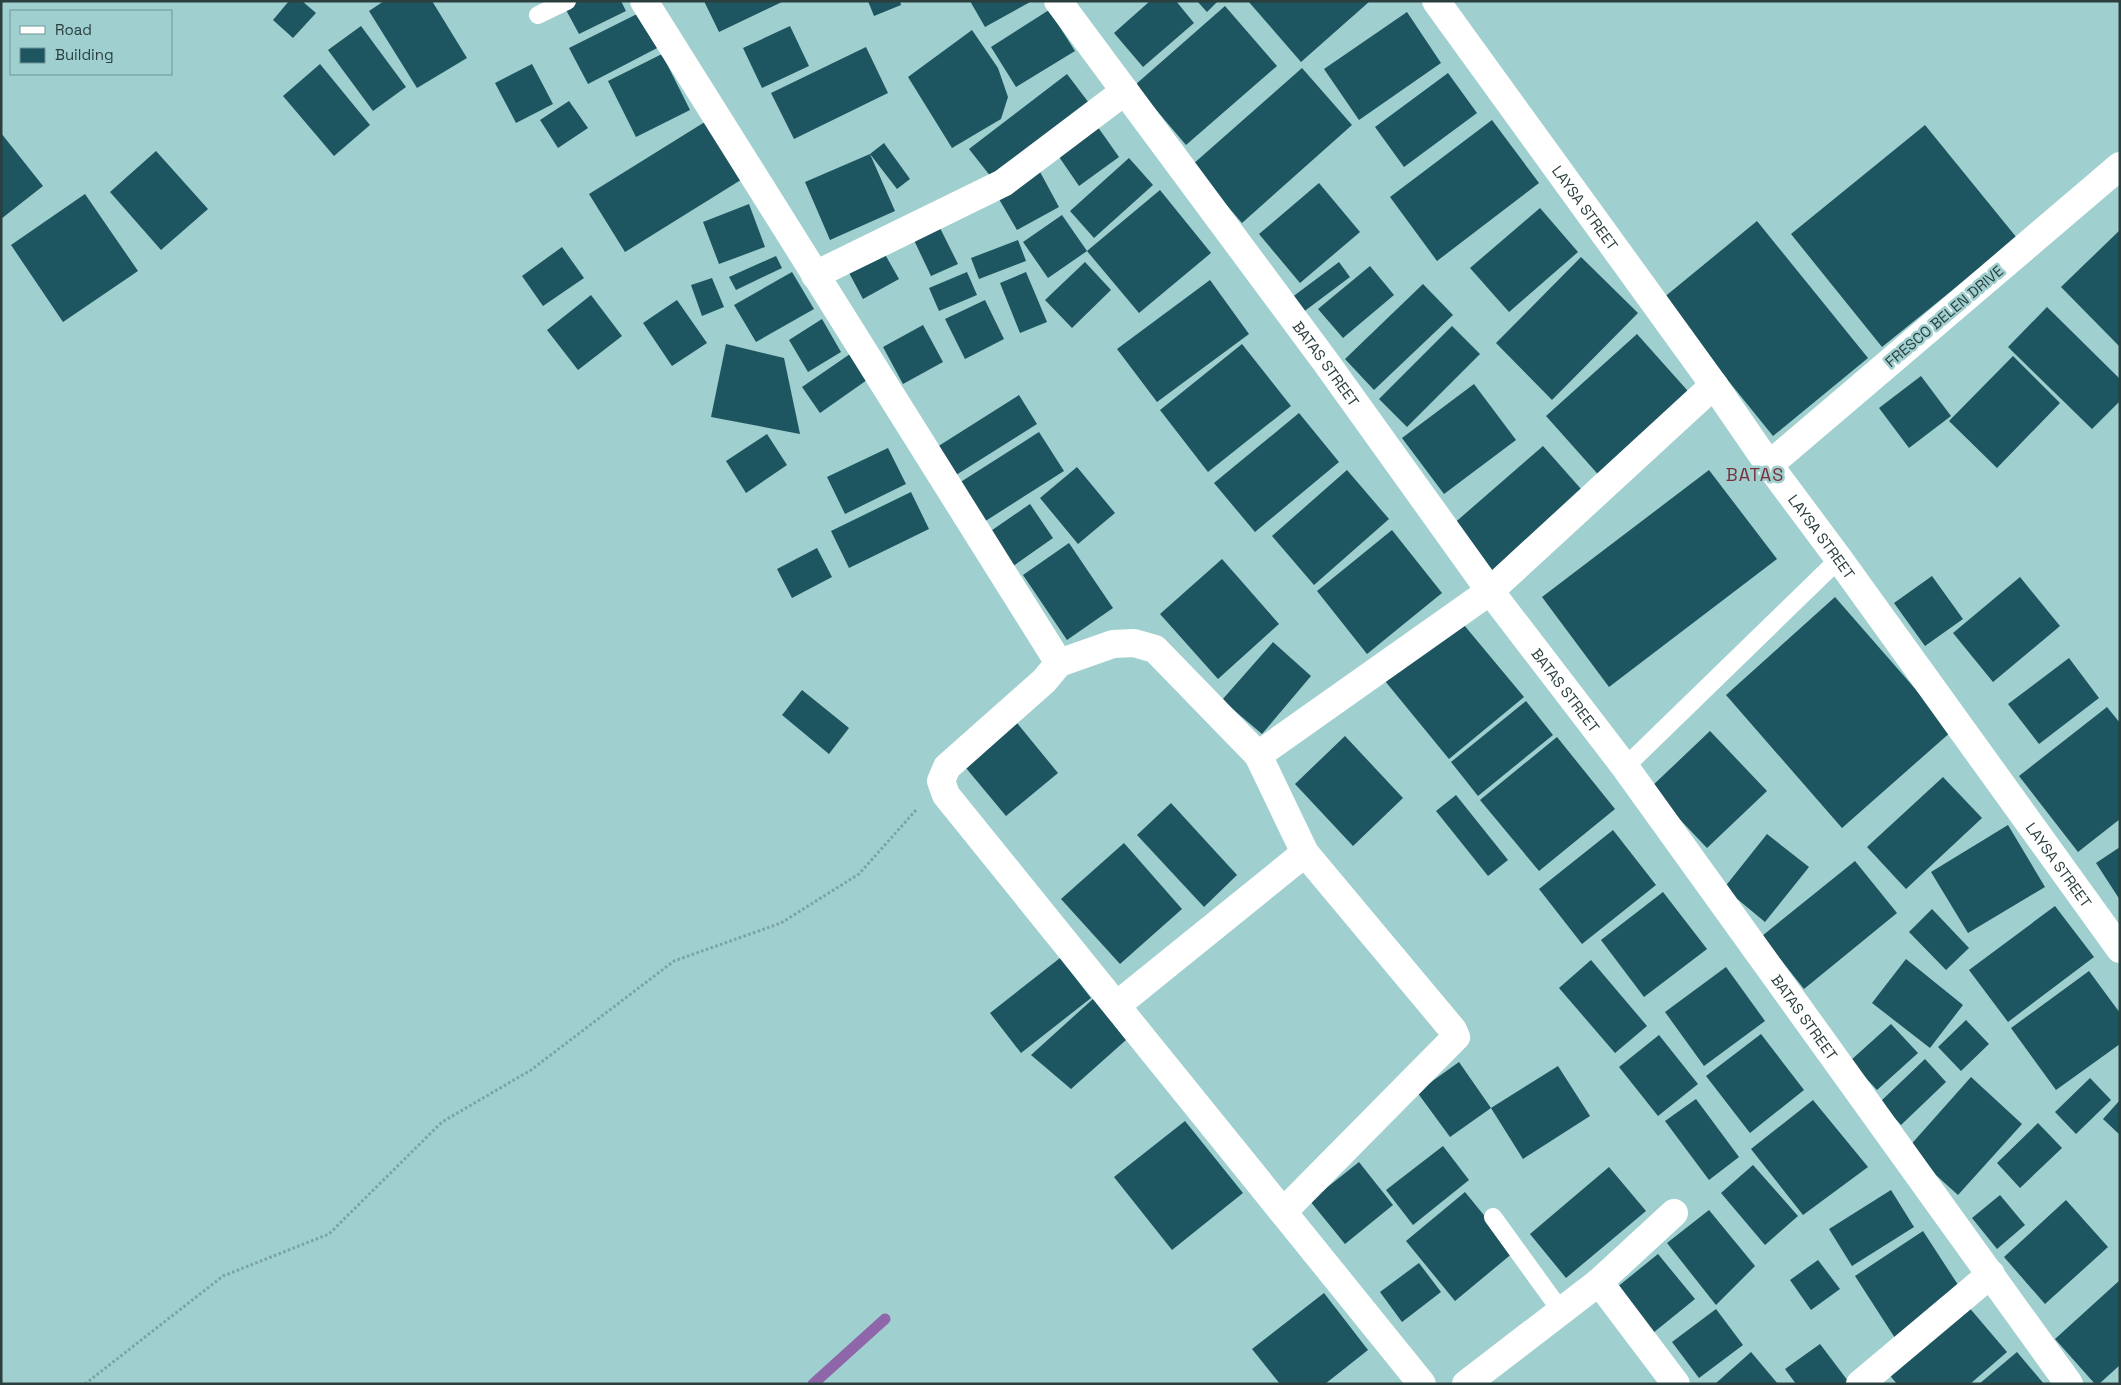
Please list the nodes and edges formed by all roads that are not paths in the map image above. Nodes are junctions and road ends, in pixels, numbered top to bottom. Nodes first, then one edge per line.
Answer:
1 (567, 1) edge
2 (644, 1) edge
3 (1058, 1) edge
4 (1436, 1) edge
5 (538, 15) dead end
6 (1125, 91) junction
7 (2120, 166) edge
8 (815, 275) junction
9 (1714, 385) junction
10 (1769, 465) junction
11 (1840, 559) junction
12 (1490, 591) junction
13 (1059, 663) junction
14 (1258, 755) junction
15 (1625, 767) junction
16 (1305, 853) junction
17 (2120, 949) edge
18 (1116, 1005) junction
19 (1283, 1212) junction
20 (1674, 1212) dead end
21 (1493, 1217) dead end
22 (1992, 1274) junction
23 (1599, 1282) junction
24 (1561, 1311) junction
25 (1422, 1384) edge
26 (1466, 1384) edge
27 (1676, 1384) edge
28 (1860, 1384) edge
29 (2069, 1384) edge

1 - 5 lane
2 - 8 street
3 - 6 street, BATAS STREET
4 - 9 street, LAYSA STREET
6 - 8 street
6 - 12 street, BATAS STREET
7 - 10 street, FRESCO BELEN DRIVE
8 - 13 street
9 - 10 street, LAYSA STREET
9 - 12 street
10 - 11 street, LAYSA STREET
11 - 15 lane
11 - 17 street, LAYSA STREET
12 - 14 street
12 - 15 street, BATAS STREET
13 - 14 street
13 - 18 street
14 - 16 street
15 - 22 street, BATAS STREET
16 - 18 street
16 - 19 street
18 - 19 street
19 - 25 street
20 - 23 street
21 - 24 lane
22 - 28 street
22 - 29 street, BATAS STREET
23 - 24 street
23 - 27 street
24 - 26 street

